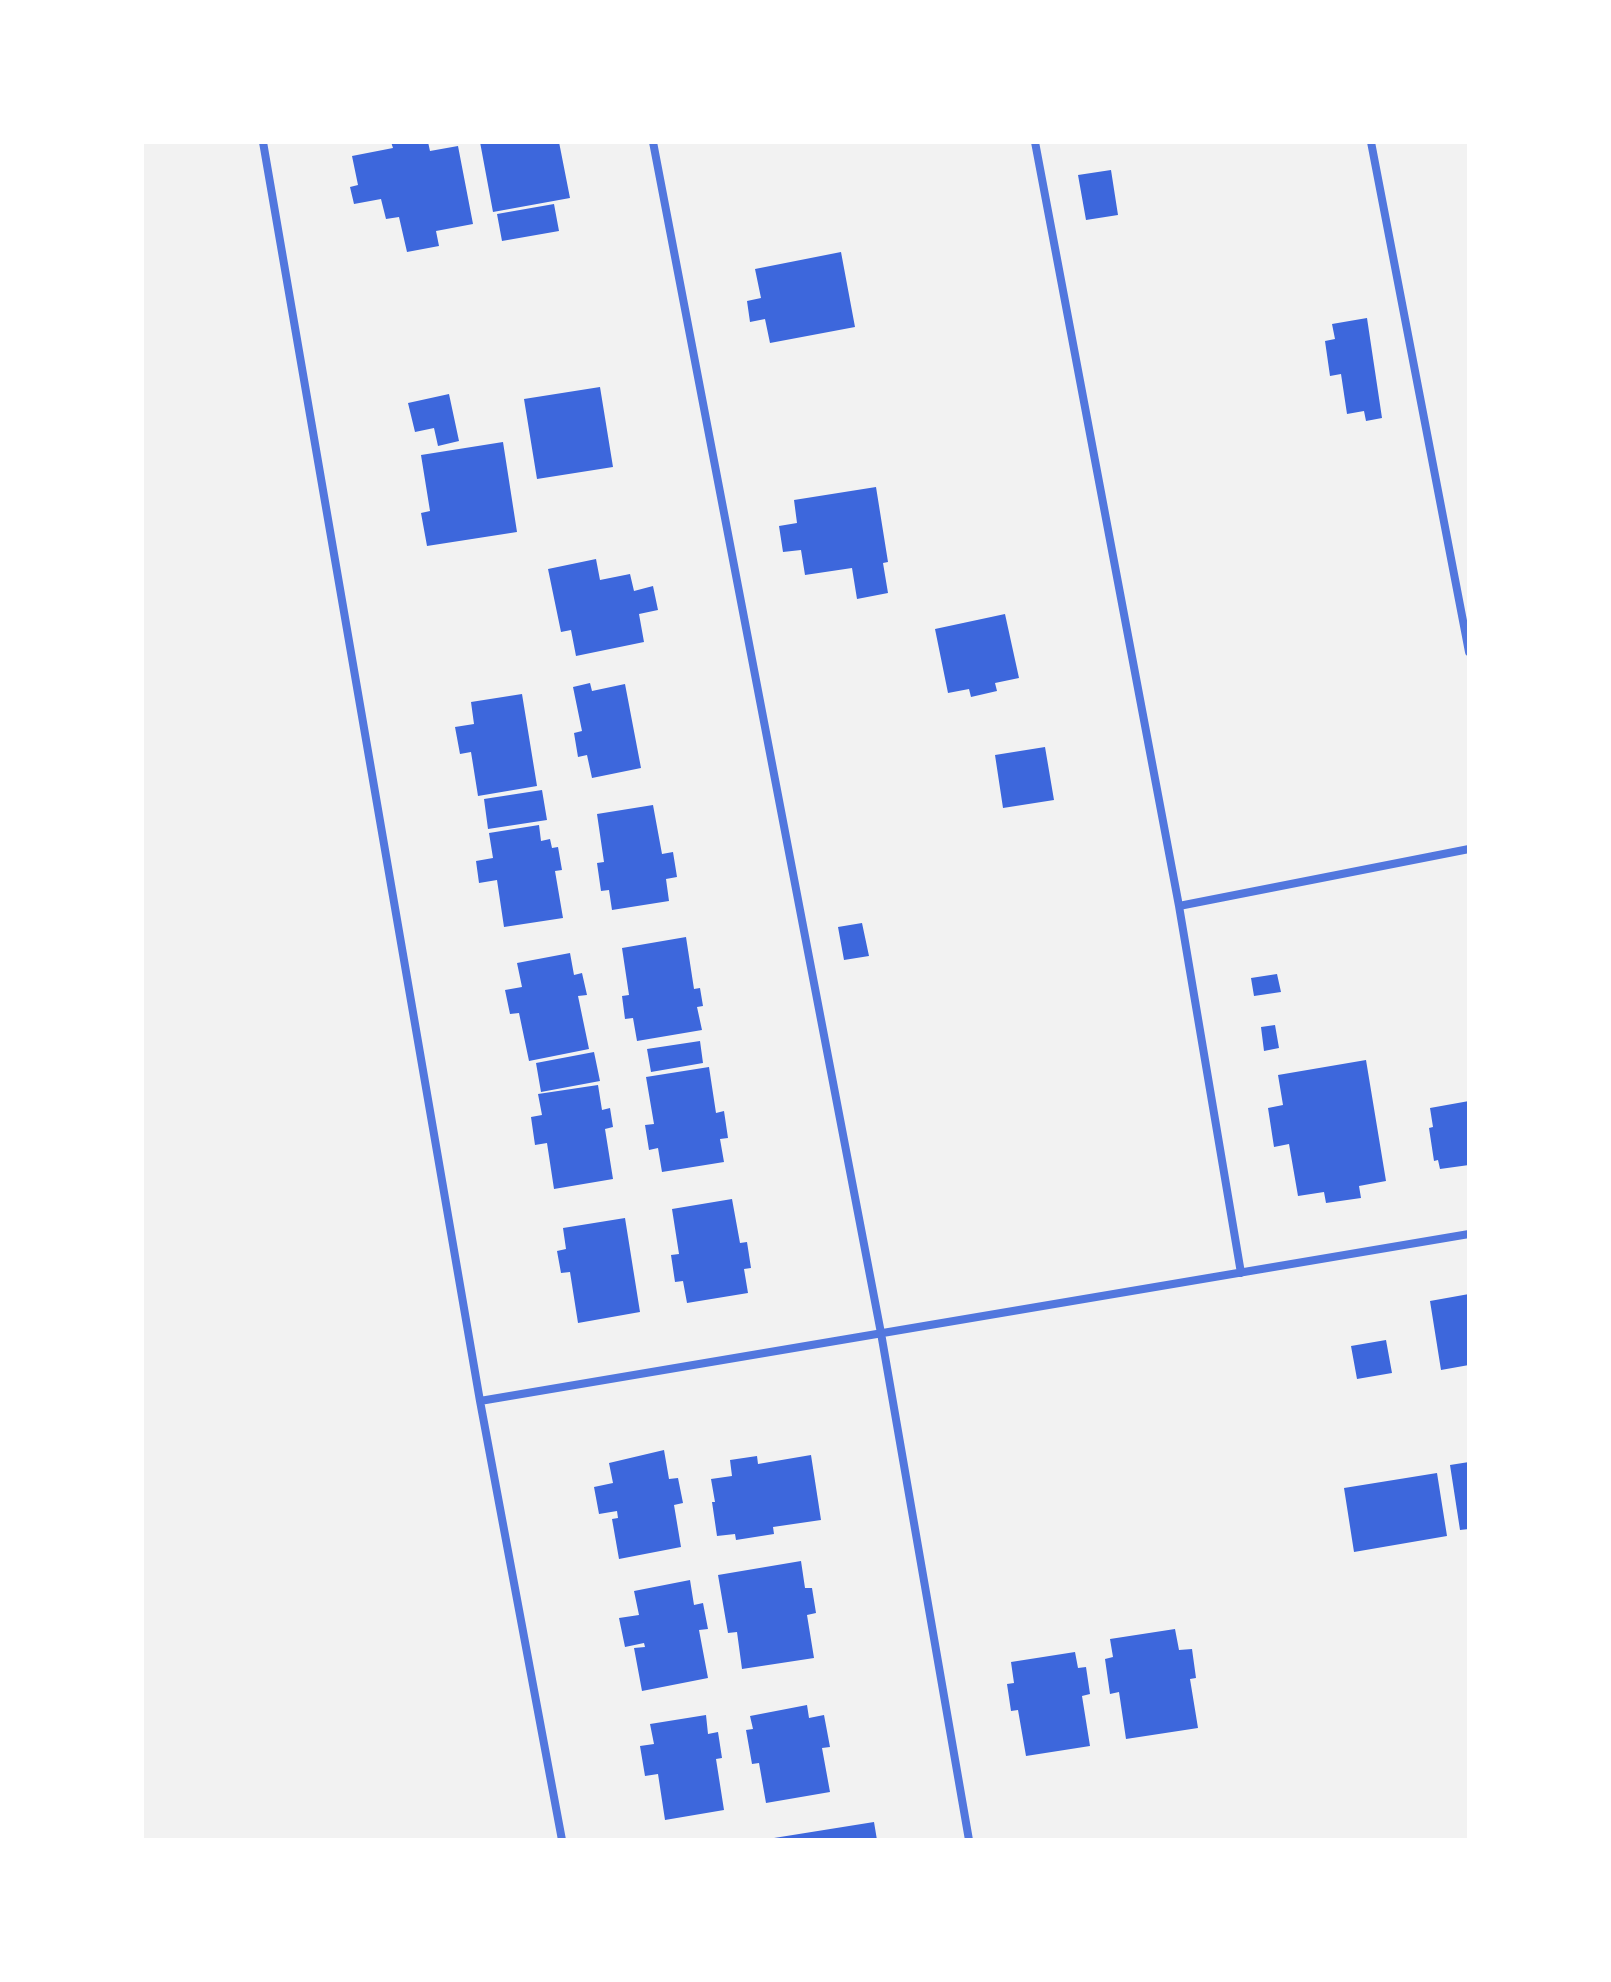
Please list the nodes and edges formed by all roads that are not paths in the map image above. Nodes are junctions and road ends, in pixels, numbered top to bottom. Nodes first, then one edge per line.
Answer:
1 (263, 142) edge
2 (653, 142) edge
3 (1035, 142) edge
4 (1371, 142) edge
5 (1469, 652) edge
6 (1469, 849) edge
7 (1179, 906) junction
8 (1469, 1234) edge
9 (1241, 1273) junction
10 (881, 1333) junction
11 (480, 1401) junction
12 (562, 1840) edge
13 (969, 1840) edge

1 - 11 street
2 - 10 street
3 - 7 street
4 - 5 street
6 - 7 street
7 - 9 street
8 - 9 street
9 - 10 street
10 - 11 street
10 - 13 street
11 - 12 street

